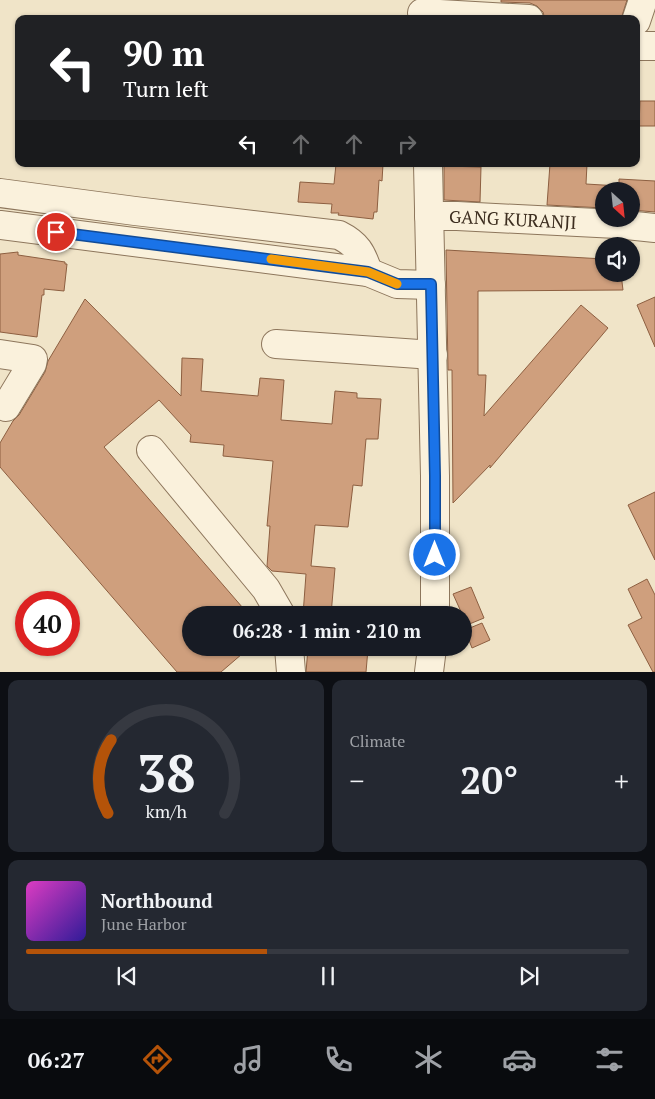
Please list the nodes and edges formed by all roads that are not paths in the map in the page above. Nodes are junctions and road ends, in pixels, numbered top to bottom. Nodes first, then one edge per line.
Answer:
1 (643, 0) edge
2 (422, 11) edge
3 (476, 15) edge
4 (638, 15) edge
5 (640, 46) edge
6 (655, 46) edge
7 (428, 167) edge
8 (0, 193) edge
9 (134, 211) junction
10 (429, 216) junction
11 (0, 225) edge
12 (655, 228) edge
13 (130, 241) junction
14 (368, 272) junction
15 (418, 285) junction
16 (276, 344) dead end
17 (0, 354) edge
18 (432, 355) junction
19 (2, 408) edge
20 (152, 450) dead end
21 (276, 606) edge
22 (435, 606) edge
23 (289, 656) edge
24 (431, 656) edge
25 (290, 672) edge
26 (429, 672) edge

1 - 4 street
2 - 3 street
5 - 6 street
7 - 10 street
8 - 9 street
9 - 13 street
9 - 14 street
10 - 12 street, GANG KURANJI
10 - 15 street
11 - 13 street
13 - 14 street
14 - 15 street
15 - 18 street
16 - 18 street
17 - 19 street
18 - 22 street
20 - 21 street
23 - 25 street
24 - 26 street

